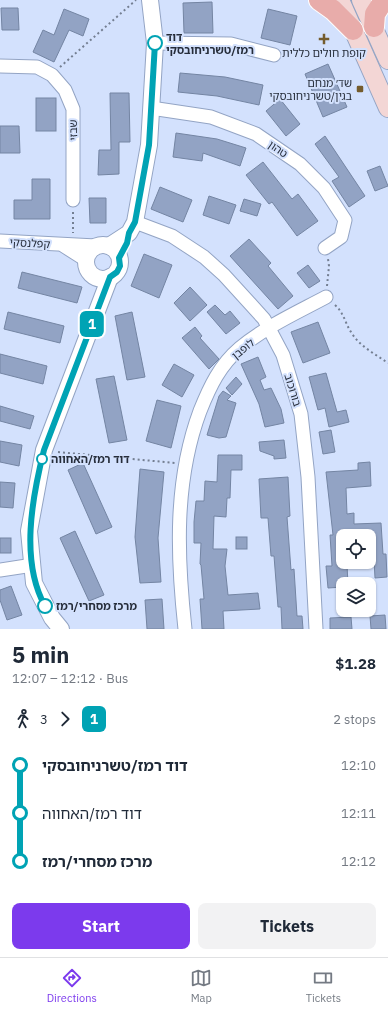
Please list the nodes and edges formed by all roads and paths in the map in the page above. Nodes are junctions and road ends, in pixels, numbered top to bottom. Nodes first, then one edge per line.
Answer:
1 (136, 0) edge
2 (150, 0) edge
3 (319, 0) edge
4 (340, 0) edge
5 (361, 0) edge
6 (384, 0) edge
7 (374, 27) junction
8 (354, 30) junction
9 (155, 43) junction
10 (274, 56) dead end
11 (388, 60) edge
12 (0, 66) edge
13 (52, 75) junction
14 (151, 108) junction
15 (388, 108) edge
16 (73, 200) joint
17 (132, 227) junction
18 (0, 241) edge
19 (67, 244) junction
20 (325, 248) joint
21 (108, 250) junction
22 (86, 260) junction
23 (94, 276) junction
24 (110, 277) junction
25 (326, 297) junction
26 (97, 309) junction
27 (269, 329) junction
28 (388, 363) edge
29 (44, 450) junction
30 (184, 464) junction
31 (33, 565) junction
32 (0, 570) edge
33 (61, 629) edge
34 (185, 629) edge
35 (316, 629) edge

1 - 13 path
2 - 9 street
3 - 8 main road
4 - 8 main road
5 - 7 main road
6 - 7 main road
7 - 11 main road
8 - 15 main road
9 - 10 street
9 - 14 street
12 - 13 street, שבזי
13 - 16 street, שבזי
14 - 17 street
14 - 20 street, טהון
16 - 19 path
17 - 21 street
17 - 27 street, בורוכוב
18 - 19 street, קפלנסקי
19 - 21 street, קפלנסקי
19 - 22 street, קפלנסקי
20 - 25 path
21 - 22 street
21 - 24 street
22 - 23 street
23 - 24 street
23 - 26 street
24 - 26 street
25 - 27 street, לופבן
25 - 28 path
26 - 29 street
27 - 30 street, לופבן
27 - 35 street, בורוכוב
29 - 30 path
29 - 31 street
30 - 34 street, לופבן
31 - 32 street
31 - 33 street

